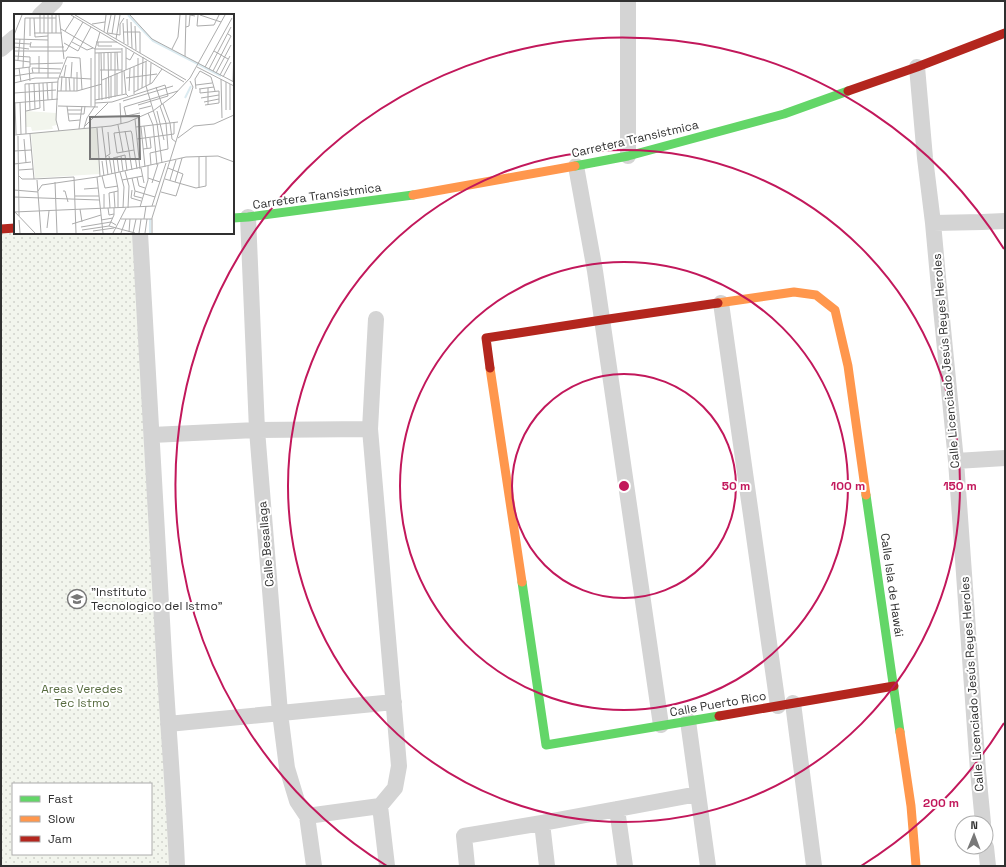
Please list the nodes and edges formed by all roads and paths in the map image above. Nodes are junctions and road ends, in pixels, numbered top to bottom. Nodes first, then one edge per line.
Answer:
1 (55, 1) edge
2 (628, 1) edge
3 (41, 14) edge
4 (1005, 33) edge
5 (14, 38) edge
6 (1, 49) edge
7 (917, 67) junction
8 (628, 156) junction
9 (576, 166) junction
10 (240, 217) edge
11 (1005, 221) edge
12 (933, 223) junction
13 (14, 228) edge
14 (1, 229) edge
15 (140, 234) edge
16 (721, 303) junction
17 (376, 320) dead end
18 (602, 320) junction
19 (370, 429) junction
20 (257, 430) junction
21 (152, 435) junction
22 (1005, 458) edge
23 (956, 461) junction
24 (894, 686) junction
25 (394, 702) junction
26 (786, 704) junction
27 (280, 713) junction
28 (688, 721) junction
29 (168, 724) junction
30 (661, 725) junction
31 (698, 794) junction
32 (380, 806) junction
33 (617, 809) junction
34 (982, 815) edge
35 (307, 816) junction
36 (542, 823) junction
37 (987, 855) edge
38 (178, 866) edge
39 (314, 866) edge
40 (387, 866) edge
41 (467, 866) edge
42 (547, 866) edge
43 (625, 866) edge
44 (708, 866) edge
45 (814, 866) edge
46 (916, 866) edge
47 (988, 866) edge

1 - 3 street
2 - 8 street
4 - 7 street, Carretera Transistmica
5 - 6 street
7 - 8 street, Carretera Transistmica
7 - 12 street, Calle Licenciado Jesús Reyes Heroles
8 - 9 street, Carretera Transistmica
9 - 10 street, Carretera Transistmica
9 - 18 street
10 - 20 street, Calle Besallaga
11 - 12 street
12 - 23 street, Calle Licenciado Jesús Reyes Heroles
13 - 14 street
15 - 21 street
16 - 18 street
16 - 24 street, Calle Isla de Hawái
16 - 26 street
17 - 19 street
18 - 30 street
18 - 30 street, Calle Puerto Rico
19 - 20 street
19 - 25 street
20 - 21 street
20 - 27 street, Calle Besallaga
21 - 29 street
22 - 23 street
23 - 34 street, Calle Licenciado Jesús Reyes Heroles
24 - 26 street, Calle Puerto Rico
24 - 46 street, Calle Isla de Hawái
25 - 27 street
25 - 32 street
26 - 28 street, Calle Puerto Rico
26 - 45 street
27 - 29 street
27 - 35 street, Calle Besallaga
28 - 30 street, Calle Puerto Rico
28 - 31 street
29 - 38 street
31 - 33 street
31 - 44 street
32 - 35 street
32 - 40 street
33 - 36 street
33 - 43 street
35 - 39 street, Calle Besallaga
36 - 41 street
36 - 42 street
37 - 47 street

